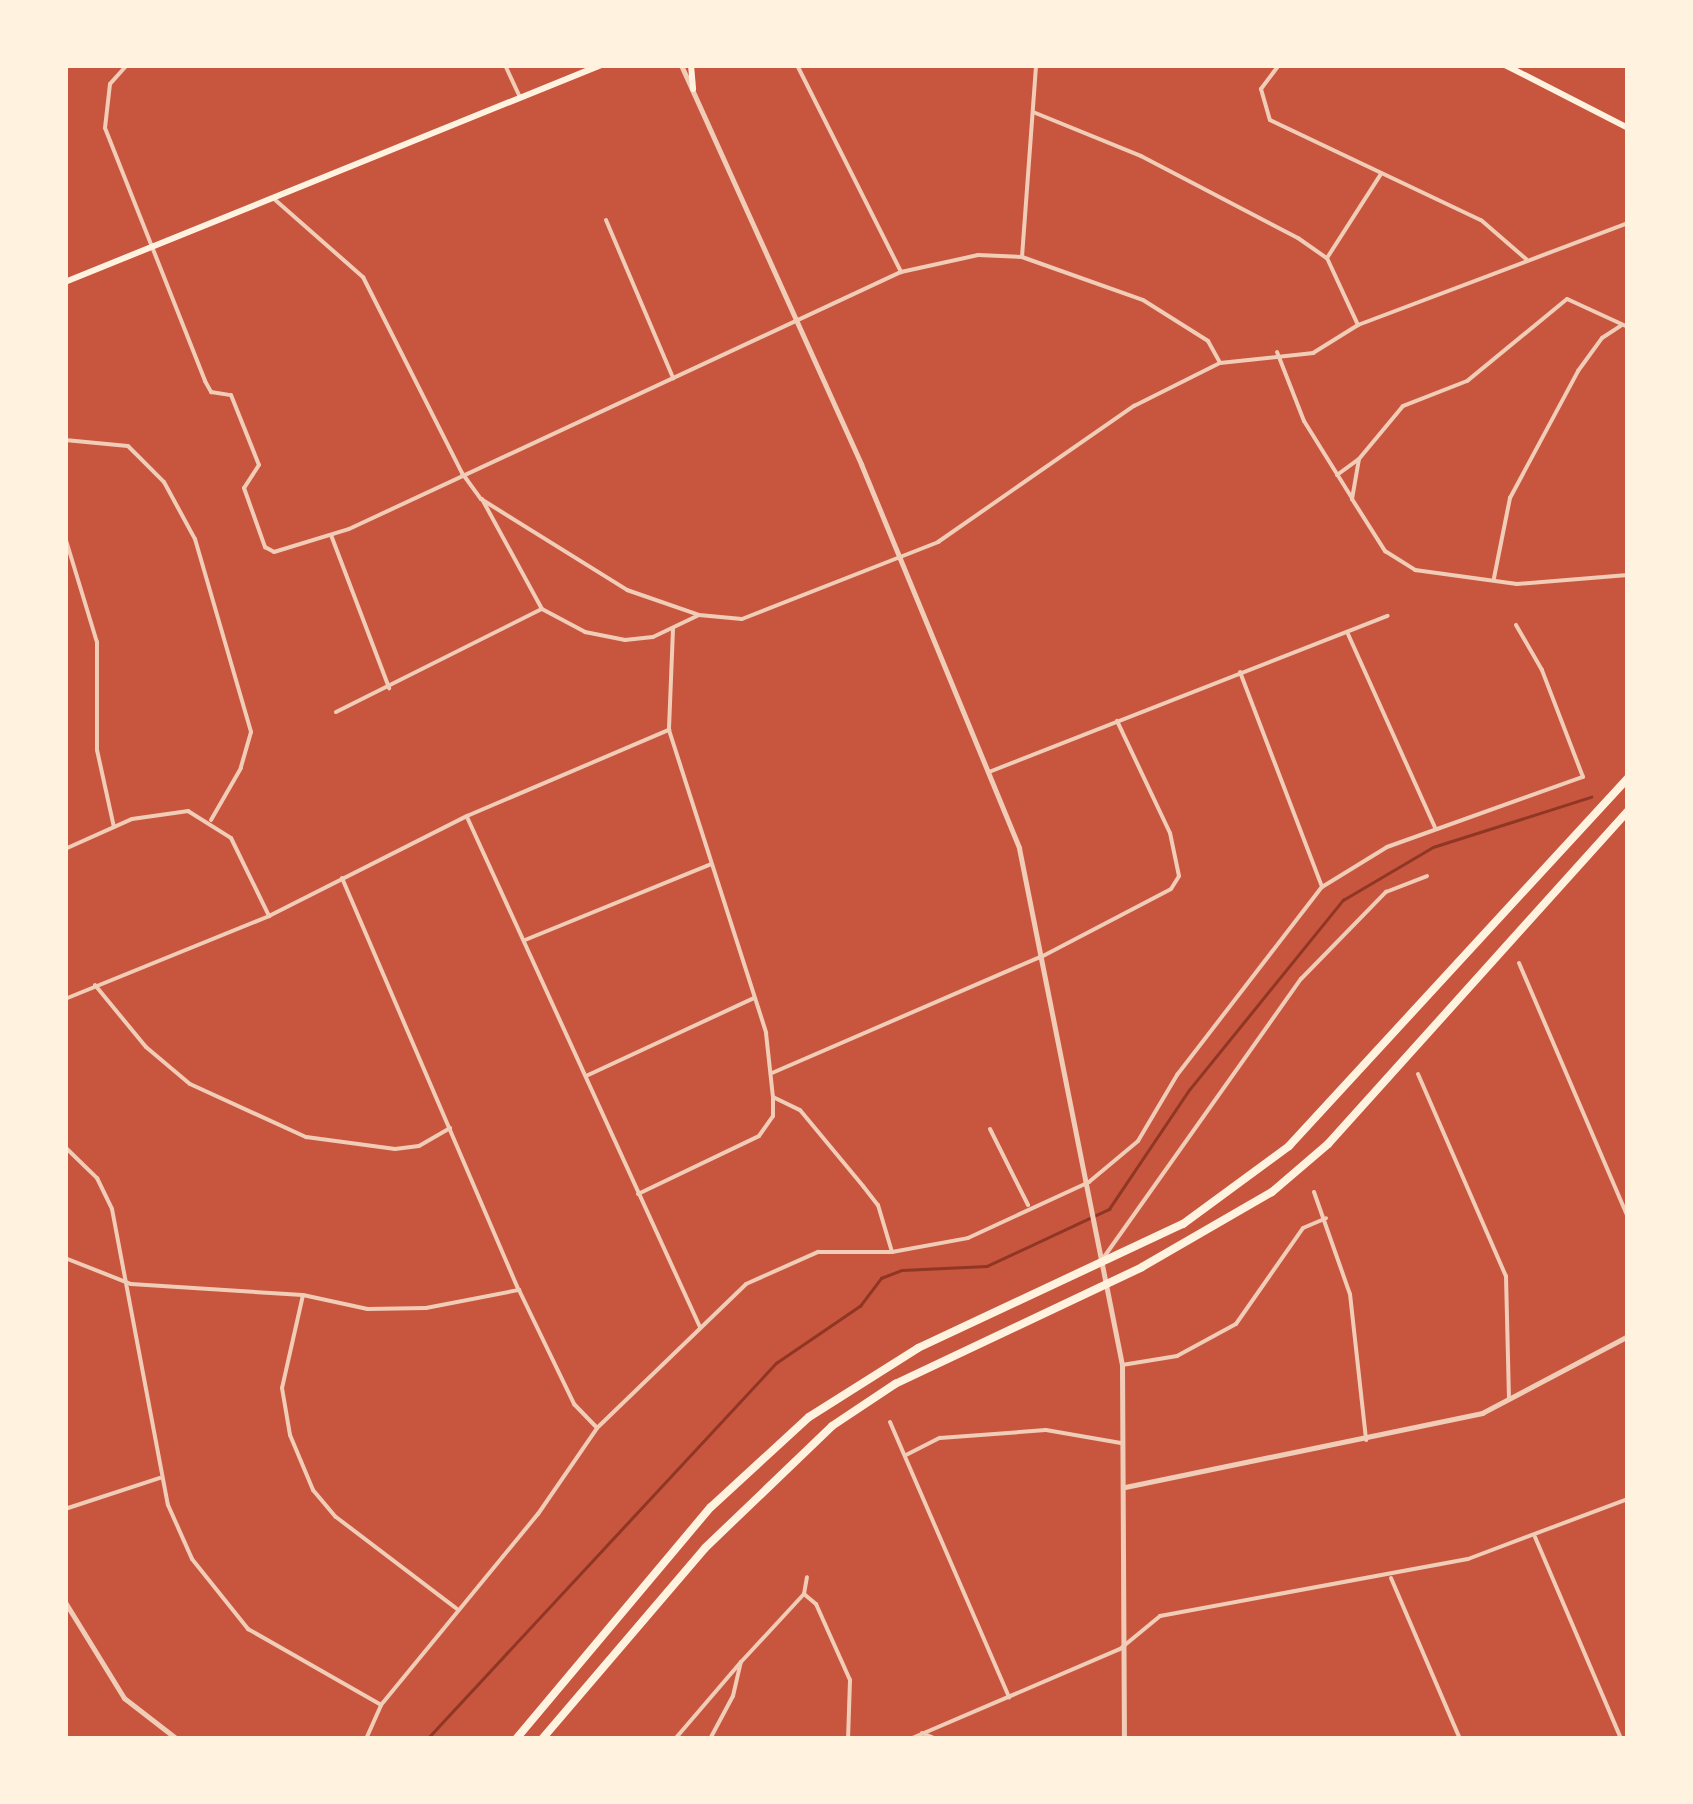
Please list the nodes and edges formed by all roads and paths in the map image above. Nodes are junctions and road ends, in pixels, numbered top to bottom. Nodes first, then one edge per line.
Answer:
1 (127, 65) edge
2 (505, 65) edge
3 (601, 65) edge
4 (682, 65) edge
5 (691, 65) edge
6 (797, 65) edge
7 (1036, 65) edge
8 (1279, 65) edge
9 (1505, 65) edge
10 (693, 89) junction
11 (520, 97) junction
12 (1033, 112) junction
13 (1628, 128) edge
14 (1381, 174) junction
15 (271, 196) junction
16 (606, 220) dead end
17 (1628, 223) edge
18 (151, 244) junction
19 (1022, 257) junction
20 (1327, 258) junction
21 (1526, 259) junction
22 (900, 272) junction
23 (65, 282) edge
24 (798, 323) junction
25 (1358, 324) junction
26 (1625, 326) edge
27 (1277, 352) junction
28 (1220, 363) junction
29 (673, 378) junction
30 (65, 440) edge
31 (1359, 459) junction
32 (462, 473) junction
33 (1338, 476) junction
34 (482, 499) junction
35 (1352, 499) junction
36 (331, 535) junction
37 (65, 537) edge
38 (901, 560) junction
39 (1628, 575) edge
40 (1494, 578) junction
41 (542, 608) junction
42 (700, 614) junction
43 (1388, 616) dead end
44 (1516, 626) dead end
45 (673, 630) junction
46 (1348, 634) junction
47 (1240, 670) junction
48 (390, 688) junction
49 (336, 712) dead end
50 (1117, 721) junction
51 (669, 730) junction
52 (989, 772) junction
53 (1628, 778) edge
54 (1628, 811) edge
55 (467, 816) junction
56 (212, 820) junction
57 (114, 827) junction
58 (1435, 828) junction
59 (65, 849) edge
60 (711, 864) junction
61 (1427, 876) dead end
62 (342, 878) junction
63 (1322, 887) junction
64 (270, 916) junction
65 (525, 940) junction
66 (1044, 956) junction
67 (1519, 963) dead end
68 (95, 984) junction
69 (754, 998) junction
70 (65, 999) edge
71 (772, 1073) junction
72 (1418, 1074) dead end
73 (585, 1077) junction
74 (773, 1097) junction
75 (450, 1128) junction
76 (990, 1129) dead end
77 (65, 1147) edge
78 (1089, 1182) junction
79 (1314, 1192) dead end
80 (638, 1194) junction
81 (1028, 1205) junction
82 (1628, 1217) edge
83 (1326, 1218) junction
84 (892, 1252) junction
85 (1104, 1257) junction
86 (65, 1258) edge
87 (131, 1284) junction
88 (519, 1290) junction
89 (302, 1295) junction
90 (700, 1327) junction
91 (1628, 1336) edge
92 (1122, 1365) junction
93 (1509, 1400) junction
94 (890, 1422) dead end
95 (597, 1428) junction
96 (1366, 1440) junction
97 (1121, 1442) junction
98 (906, 1456) junction
99 (162, 1478) junction
100 (1125, 1487) junction
101 (1628, 1499) edge
102 (65, 1509) edge
103 (1535, 1536) junction
104 (807, 1577) dead end
105 (1391, 1578) junction
106 (804, 1594) junction
107 (65, 1602) edge
108 (456, 1608) junction
109 (1120, 1649) junction
110 (740, 1662) junction
111 (1008, 1697) junction
112 (381, 1705) junction
113 (920, 1732) junction
114 (178, 1739) edge
115 (366, 1739) edge
116 (516, 1739) edge
117 (542, 1739) edge
118 (675, 1739) edge
119 (710, 1739) edge
120 (848, 1739) edge
121 (910, 1739) edge
122 (936, 1739) edge
123 (1124, 1739) edge
124 (1460, 1739) edge
125 (1621, 1739) edge

1 - 18 street
2 - 11 street
3 - 11 main road
4 - 10 street
5 - 10 main road
6 - 22 street
7 - 12 street
8 - 14 street
9 - 13 main road
10 - 24 street
11 - 15 main road
12 - 19 street
12 - 20 street
14 - 20 street
14 - 21 street
15 - 18 main road
15 - 32 street
16 - 29 street
17 - 21 street
18 - 23 main road
18 - 36 street
19 - 22 street
19 - 28 street
20 - 25 street
21 - 25 street
22 - 24 street
24 - 29 street
24 - 38 street
25 - 27 street
26 - 31 street
26 - 40 street
27 - 28 street
27 - 33 street
28 - 38 street
29 - 32 street
30 - 56 street
31 - 33 street
31 - 35 street
32 - 34 street
32 - 36 street
33 - 35 street
34 - 41 street
34 - 42 street
35 - 40 street
36 - 48 street
37 - 57 street
38 - 42 street
38 - 52 street
39 - 40 street
41 - 45 street
41 - 48 street
42 - 45 street
43 - 46 street
44 - 58 street
45 - 51 street
46 - 47 street
46 - 58 street
47 - 50 street
47 - 63 street
48 - 49 street
50 - 52 street
50 - 66 street
51 - 55 street
51 - 60 street
52 - 66 street
53 - 116 highway
54 - 117 highway
55 - 62 street
55 - 65 street
56 - 57 street
56 - 64 street
57 - 59 street
58 - 63 street
60 - 65 street
60 - 69 street
61 - 85 street
62 - 64 street
62 - 75 street
63 - 78 street
64 - 68 street
65 - 73 street
66 - 71 street
66 - 78 street
67 - 82 street
68 - 70 street
68 - 75 street
69 - 71 street
69 - 73 street
71 - 74 street
72 - 93 street
73 - 80 street
74 - 80 street
74 - 84 street
75 - 88 street
76 - 81 street
77 - 87 street
78 - 81 street
78 - 85 street
79 - 83 street
80 - 90 street
81 - 84 street
83 - 92 street
83 - 96 street
84 - 90 street
85 - 92 street
86 - 87 street
87 - 89 street
87 - 99 street
88 - 89 street
88 - 95 street
89 - 108 street
90 - 95 street
91 - 93 street
92 - 97 street
93 - 96 street
94 - 98 street
95 - 108 street
96 - 100 street
97 - 98 street
97 - 100 street
98 - 111 street
99 - 102 street
99 - 112 street
100 - 109 street
101 - 103 street
103 - 105 street
103 - 125 street
104 - 106 street
105 - 109 street
105 - 124 street
106 - 110 street
106 - 120 street
107 - 114 street
108 - 112 street
109 - 111 street
109 - 123 street
110 - 118 street
110 - 119 street
111 - 113 street
112 - 115 street
113 - 121 street
113 - 122 street

